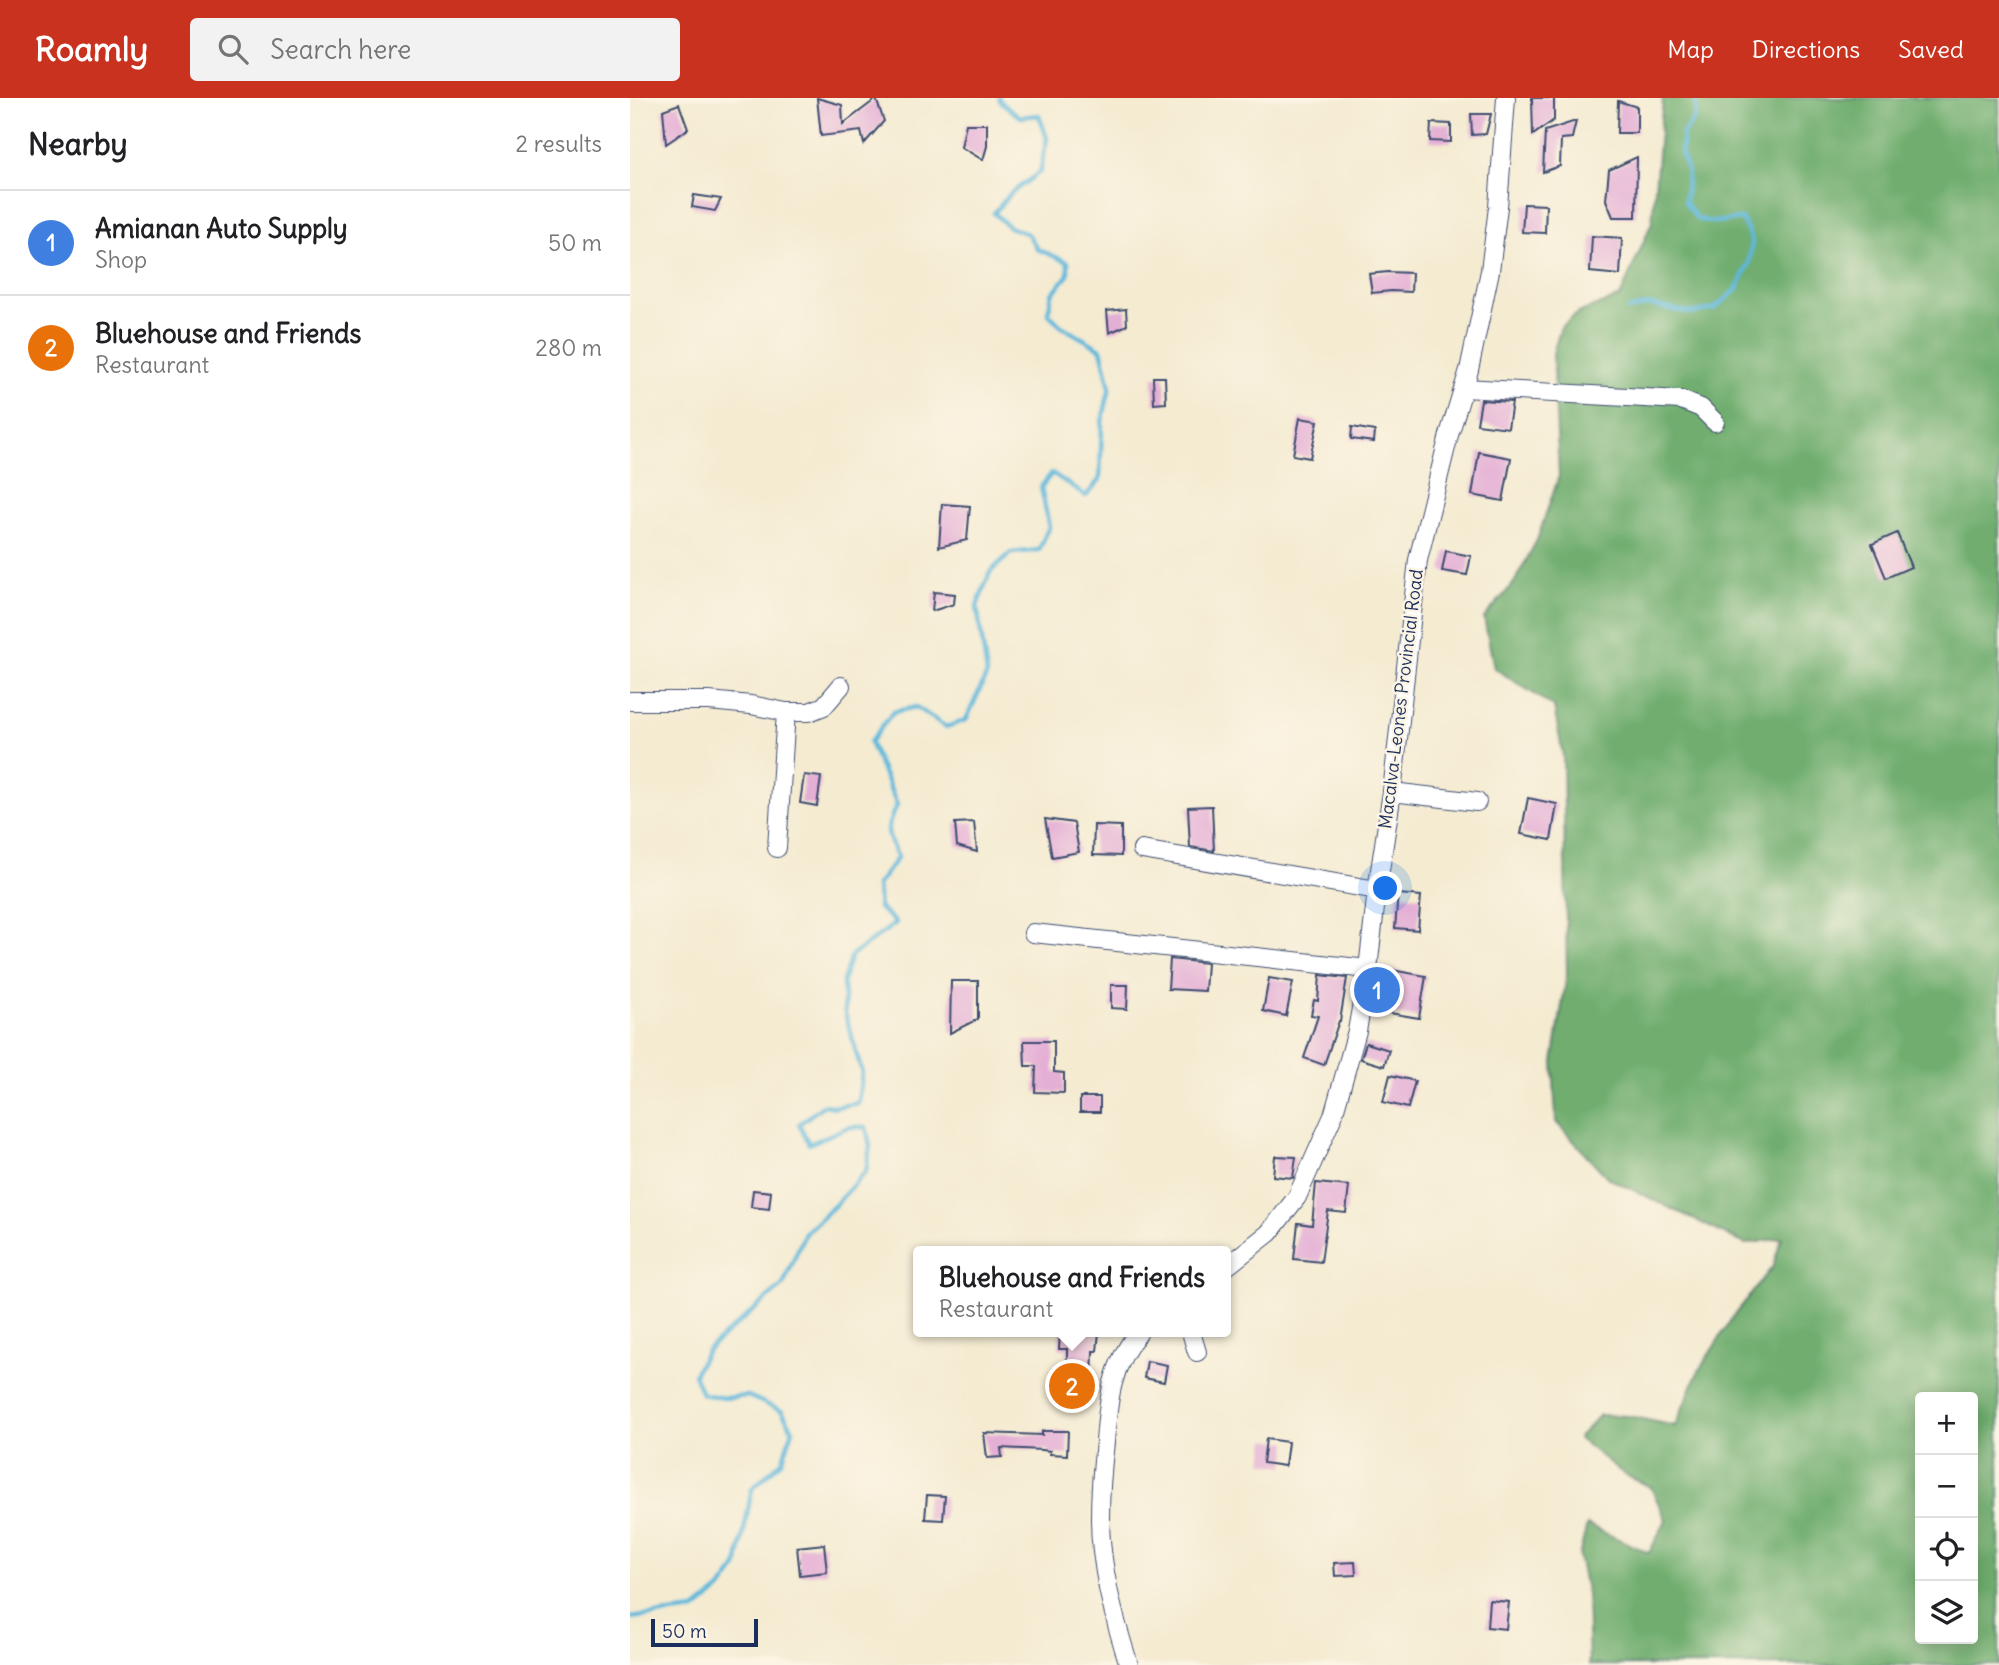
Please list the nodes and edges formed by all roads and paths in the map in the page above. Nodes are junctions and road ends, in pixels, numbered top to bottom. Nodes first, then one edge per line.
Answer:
1 (1506, 98) edge
2 (1464, 388) junction
3 (1715, 422) dead end
4 (841, 686) dead end
5 (630, 701) edge
6 (786, 712) junction
7 (1392, 792) junction
8 (1477, 802) dead end
9 (777, 848) dead end
10 (1142, 850) dead end
11 (1377, 890) junction
12 (1034, 933) dead end
13 (1368, 969) junction
14 (1231, 1263) edge
15 (1135, 1337) edge
16 (1192, 1337) edge
17 (1197, 1352) dead end
18 (1129, 1665) edge

1 - 2 street, Macalva-Leones Provincial Road
2 - 3 street
2 - 7 street, Macalva-Leones Provincial Road
4 - 6 street
5 - 6 street
6 - 9 street
7 - 8 street
7 - 11 street, Macalva-Leones Provincial Road
10 - 11 street
11 - 13 street, Macalva-Leones Provincial Road
12 - 13 street
13 - 14 street, Macalva-Leones Provincial Road
15 - 18 street
16 - 17 street

